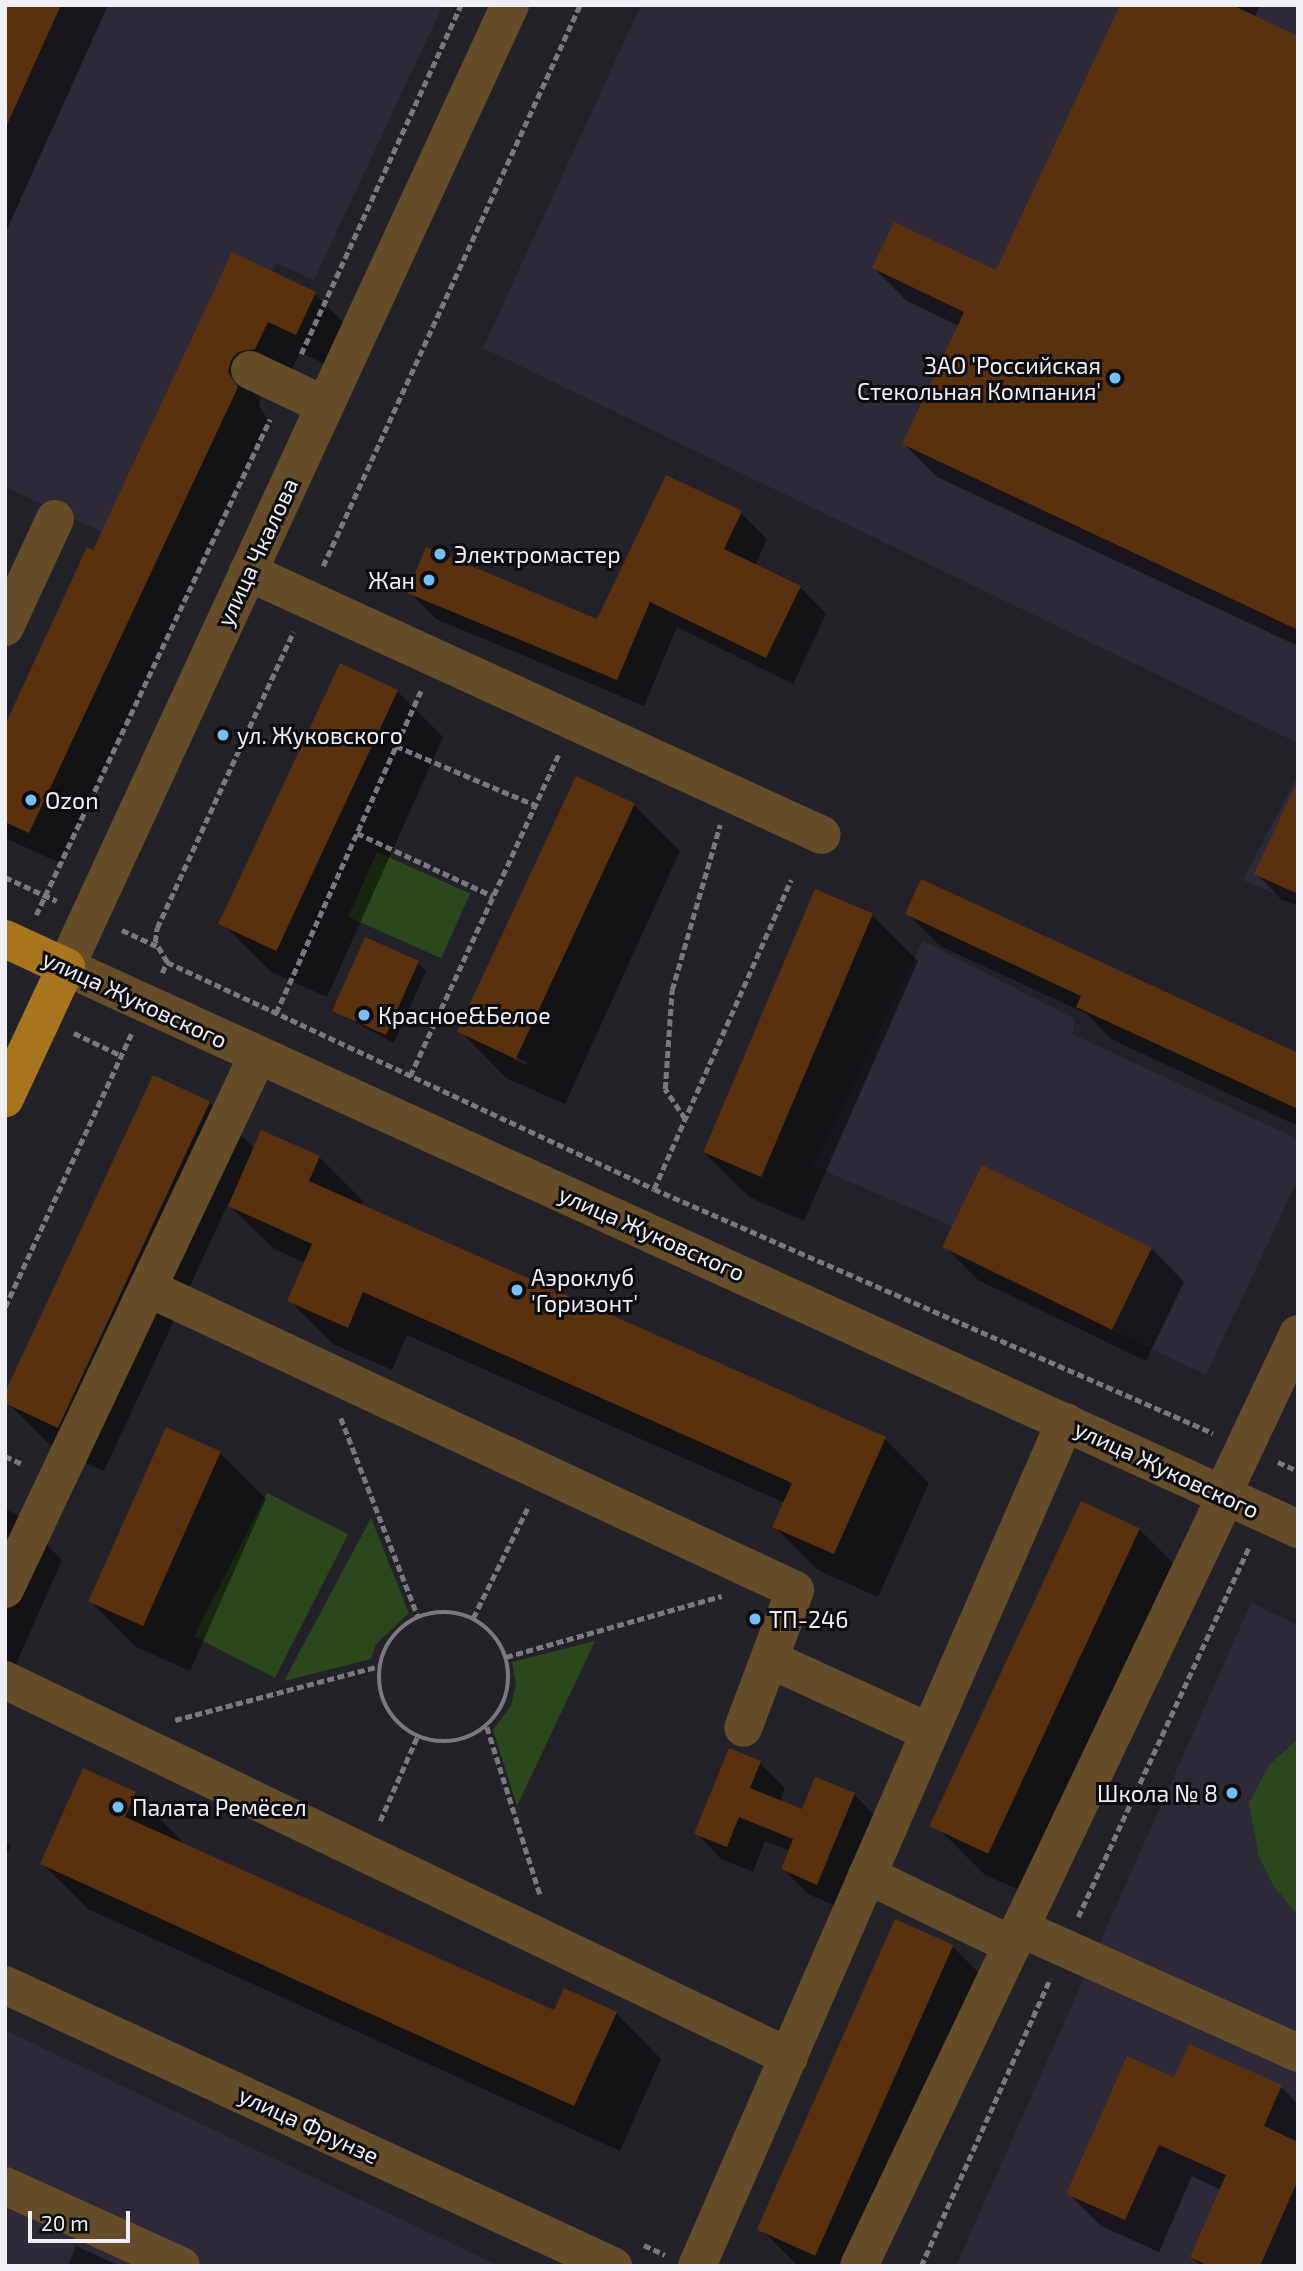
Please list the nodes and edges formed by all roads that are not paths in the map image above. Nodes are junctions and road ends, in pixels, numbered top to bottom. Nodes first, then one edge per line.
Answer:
1 (510, 5) edge
2 (250, 370) dead end
3 (324, 405) junction
4 (55, 519) dead end
5 (247, 572) junction
6 (5, 627) edge
7 (822, 835) dead end
8 (13, 943) edge
9 (66, 967) junction
10 (258, 1055) junction
11 (5, 1098) edge
12 (148, 1288) junction
13 (1298, 1334) edge
14 (1065, 1422) junction
15 (1224, 1495) junction
16 (1298, 1529) edge
17 (5, 1589) edge
18 (771, 1660) junction
19 (5, 1679) edge
20 (743, 1728) dead end
21 (929, 1732) junction
22 (867, 1875) junction
23 (1016, 1937) junction
24 (5, 1985) edge
25 (1298, 2053) edge
26 (789, 2057) junction
27 (5, 2186) edge
28 (596, 2262) edge
29 (181, 2266) edge
30 (697, 2266) edge
31 (859, 2266) edge

1 - 3 street, улица Чкалова
2 - 3 street
3 - 5 street, улица Чкалова
4 - 6 street
5 - 7 street
5 - 9 street, улица Чкалова
8 - 9 main road, улица Жуковского
9 - 10 street, улица Жуковского
9 - 11 main road, улица Чкалова
10 - 12 street
10 - 14 street, улица Жуковского
12 - 17 street
12 - 18 street
13 - 15 street
14 - 15 street, улица Жуковского
14 - 21 street
15 - 16 street, улица Жуковского
15 - 23 street
18 - 20 street
18 - 21 street
19 - 26 street
21 - 22 street
22 - 23 street
22 - 26 street
23 - 25 street
23 - 31 street
24 - 28 street, улица Фрунзе
26 - 30 street
27 - 29 street

